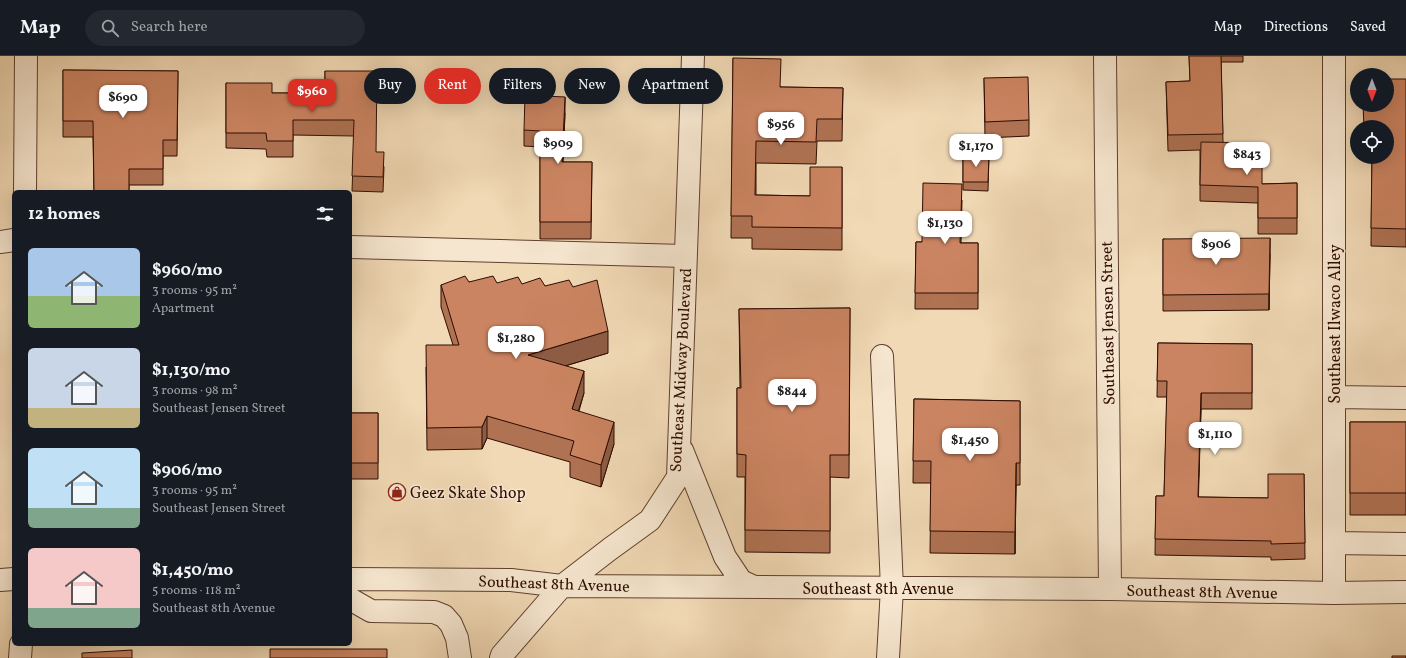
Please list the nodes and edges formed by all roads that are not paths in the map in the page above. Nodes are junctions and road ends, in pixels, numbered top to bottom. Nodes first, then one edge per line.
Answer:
1 (26, 56) edge
2 (693, 56) edge
3 (1104, 56) edge
4 (1334, 56) edge
5 (25, 190) edge
6 (12, 240) edge
7 (0, 242) edge
8 (352, 247) edge
9 (685, 256) junction
10 (882, 356) dead end
11 (1334, 397) junction
12 (1406, 398) edge
13 (679, 442) junction
14 (1334, 543) junction
15 (1406, 544) edge
16 (12, 579) edge
17 (352, 579) edge
18 (0, 580) edge
19 (562, 586) junction
20 (754, 587) junction
21 (892, 588) junction
22 (1110, 590) junction
23 (1334, 592) junction
24 (1406, 592) edge
25 (352, 600) edge
26 (20, 646) edge
27 (20, 658) edge
28 (460, 658) edge
29 (501, 658) edge
30 (888, 658) edge

1 - 5 street
2 - 9 street, Southeast Midway Boulevard
3 - 22 street, Southeast Jensen Street
4 - 11 street, Southeast Ilwaco Alley
6 - 7 street
8 - 9 street
9 - 13 street, Southeast Midway Boulevard
10 - 21 street
11 - 12 street
11 - 14 street, Southeast Ilwaco Alley
13 - 19 street, Southeast Midway Boulevard
13 - 20 street
14 - 15 street
14 - 23 street, Southeast Ilwaco Alley
16 - 18 street
17 - 19 street, Southeast 8th Avenue
19 - 20 street, Southeast 8th Avenue
19 - 29 street, Southeast Midway Boulevard
20 - 21 street, Southeast 8th Avenue
21 - 22 street, Southeast 8th Avenue
21 - 30 street
22 - 23 street, Southeast 8th Avenue
23 - 24 street, Southeast 8th Avenue
25 - 28 street
26 - 27 street

